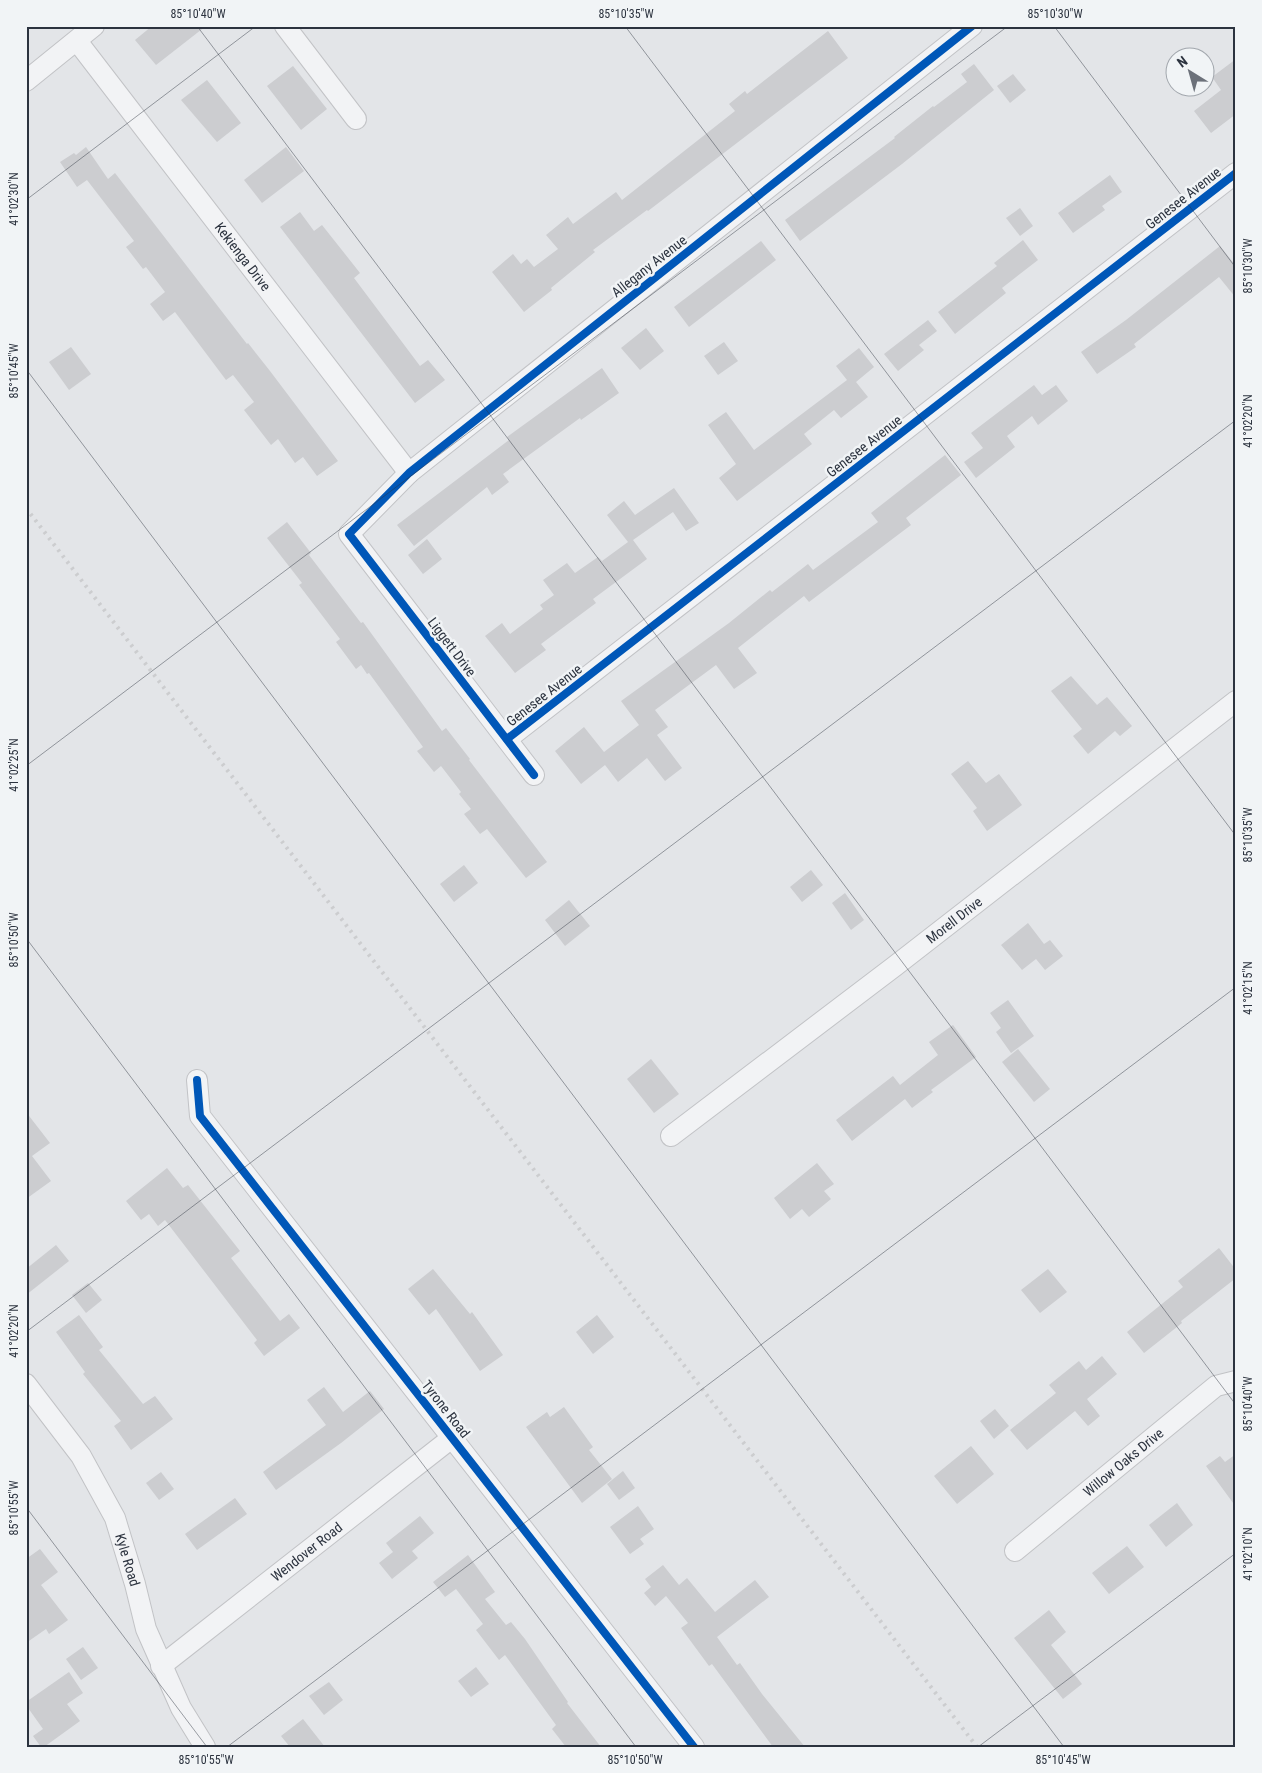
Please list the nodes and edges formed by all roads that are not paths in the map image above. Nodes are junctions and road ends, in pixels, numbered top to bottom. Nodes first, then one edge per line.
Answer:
1 (94, 26) edge
2 (285, 26) edge
3 (972, 26) edge
4 (77, 41) junction
5 (26, 81) edge
6 (356, 119) dead end
7 (1236, 173) edge
8 (409, 473) junction
9 (350, 534) joint
10 (1236, 701) edge
11 (507, 739) junction
12 (534, 775) dead end
13 (197, 1080) dead end
14 (671, 1136) dead end
15 (1236, 1381) edge
16 (26, 1384) edge
17 (453, 1437) junction
18 (1016, 1551) dead end
19 (161, 1666) junction
20 (205, 1747) edge
21 (694, 1747) edge

1 - 4 street
2 - 6 street
3 - 8 street, Allegany Avenue
4 - 5 street
4 - 8 street, Kekienga Drive
7 - 11 street, Genesee Avenue
8 - 9 street, Allegany Avenue
9 - 11 street, Liggett Drive
10 - 14 street, Morell Drive
11 - 12 street, Liggett Drive
13 - 17 street, Tyrone Road
15 - 18 street, Willow Oaks Drive
16 - 19 street, Kyle Road
17 - 19 street, Wendover Road
17 - 21 street, Tyrone Road
19 - 20 street, Kyle Road

